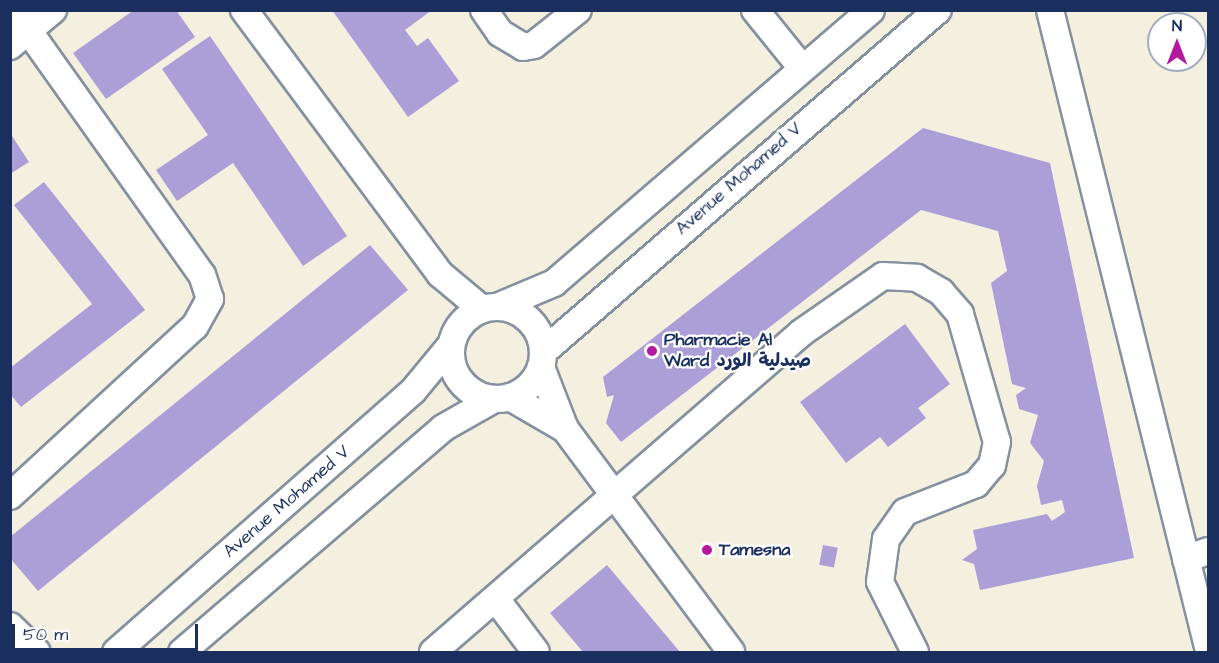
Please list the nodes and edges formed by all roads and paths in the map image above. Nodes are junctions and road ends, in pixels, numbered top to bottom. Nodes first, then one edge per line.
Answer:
1 (53, 10) edge
2 (244, 10) edge
3 (484, 10) edge
4 (578, 10) edge
5 (756, 10) edge
6 (871, 10) edge
7 (938, 10) edge
8 (1050, 10) edge
9 (18, 28) edge
10 (802, 68) junction
11 (440, 274) junction
12 (489, 308) junction
13 (455, 337) junction
14 (542, 360) junction
15 (502, 398) junction
16 (565, 429) junction
17 (10, 496) edge
18 (613, 497) junction
19 (1197, 555) edge
20 (496, 598) junction
21 (10, 626) edge
22 (1209, 647) edge
23 (37, 652) edge
24 (116, 652) edge
25 (182, 652) edge
26 (433, 652) edge
27 (536, 652) edge
28 (731, 652) edge
29 (915, 652) edge

1 - 9 street
2 - 11 street
3 - 4 street
5 - 10 street
6 - 10 street
7 - 14 street, Avenue Mohamed V
8 - 19 street
9 - 17 street
10 - 12 street
11 - 12 street
11 - 13 street
12 - 13 street
12 - 14 street
13 - 15 street
13 - 24 street, Avenue Mohamed V
14 - 15 street
14 - 16 street
15 - 16 street
15 - 25 street
16 - 18 street
18 - 20 street
18 - 28 street
18 - 29 street
19 - 22 street
20 - 26 street
20 - 27 street
21 - 23 street

